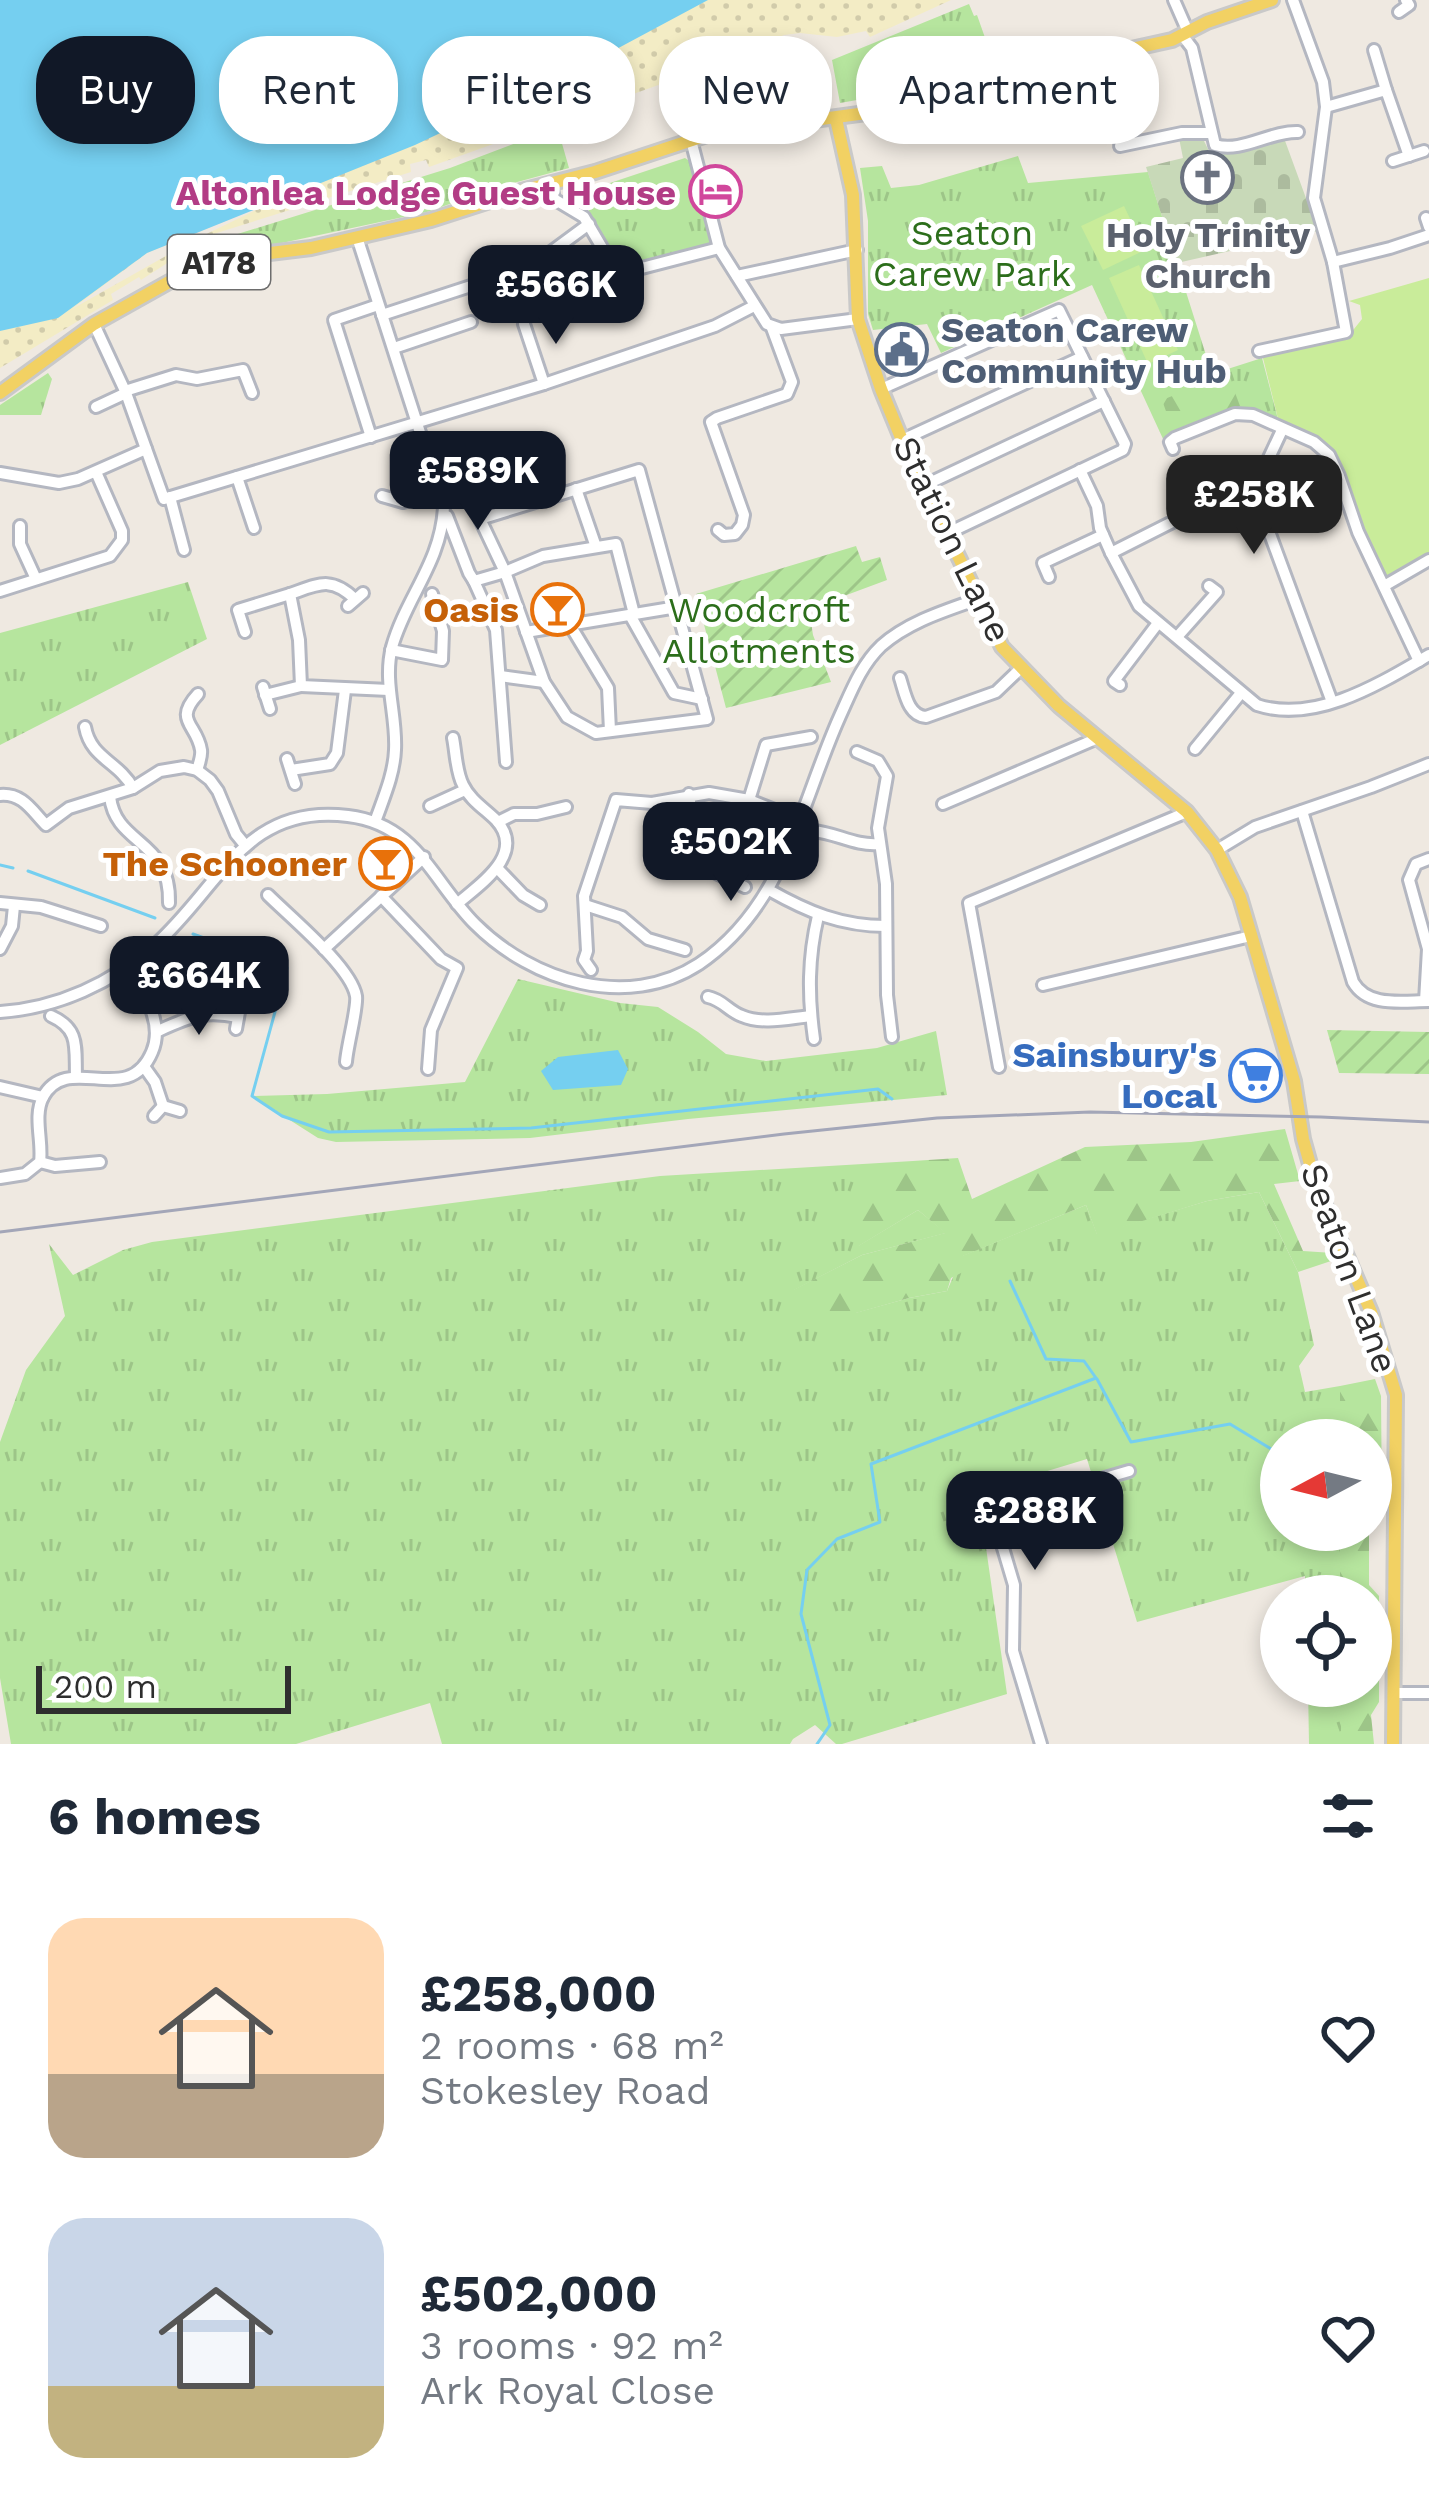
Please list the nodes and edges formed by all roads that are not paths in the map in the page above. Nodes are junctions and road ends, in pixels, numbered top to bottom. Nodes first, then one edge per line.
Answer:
1 (1174, 0) edge
2 (1272, 0) edge
3 (1293, 0) edge
4 (1406, 0) edge
5 (1399, 12) dead end
6 (1185, 33) junction
7 (1374, 50) dead end
8 (1386, 90) junction
9 (1326, 107) junction
10 (832, 119) edge
11 (836, 119) junction
12 (1298, 132) dead end
13 (1213, 139) junction
14 (679, 144) edge
15 (692, 144) edge
16 (1120, 146) dead end
17 (1424, 151) dead end
18 (1409, 156) junction
19 (1393, 161) dead end
20 (551, 184) junction
21 (590, 224) junction
22 (1428, 227) edge
23 (357, 237) junction
24 (719, 248) junction
25 (857, 250) junction
26 (1333, 262) junction
27 (737, 276) junction
28 (754, 306) junction
29 (380, 310) junction
30 (858, 319) junction
31 (471, 322) dead end
32 (94, 324) junction
33 (524, 324) dead end
34 (772, 328) junction
35 (394, 348) junction
36 (1259, 351) dead end
37 (1082, 357) junction
38 (544, 384) junction
39 (881, 389) junction
40 (125, 392) junction
41 (252, 393) dead end
42 (0, 394) edge
43 (1104, 400) junction
44 (96, 407) dead end
45 (418, 423) junction
46 (1282, 430) junction
47 (371, 437) junction
48 (902, 440) junction
49 (146, 449) junction
50 (1173, 449) dead end
51 (1080, 470) junction
52 (96, 472) junction
53 (0, 473) edge
54 (237, 477) junction
55 (923, 486) junction
56 (576, 489) junction
57 (441, 492) junction
58 (382, 496) dead end
59 (170, 497) junction
60 (1246, 505) junction
61 (444, 507) junction
62 (20, 526) dead end
63 (254, 528) dead end
64 (718, 530) dead end
65 (946, 535) junction
66 (1103, 535) junction
67 (596, 547) junction
68 (184, 550) dead end
69 (1111, 553) junction
70 (1429, 560) edge
71 (506, 572) junction
72 (1048, 577) dead end
73 (36, 579) junction
74 (474, 581) junction
75 (1209, 586) dead end
76 (1384, 586) junction
77 (0, 591) edge
78 (290, 593) junction
79 (432, 594) dead end
80 (978, 598) junction
81 (355, 599) dead end
82 (677, 607) junction
83 (632, 615) junction
84 (1158, 623) junction
85 (570, 625) junction
86 (245, 632) dead end
87 (526, 632) junction
88 (1177, 637) junction
89 (391, 650) junction
90 (1424, 658) edge
91 (1021, 668) junction
92 (500, 676) junction
93 (900, 678) dead end
94 (544, 682) junction
95 (301, 686) junction
96 (1120, 686) dead end
97 (345, 690) junction
98 (389, 690) junction
99 (1241, 693) junction
100 (198, 694) dead end
101 (702, 699) junction
102 (1332, 701) junction
103 (172, 703) dead end
104 (187, 707) junction
105 (270, 709) dead end
106 (85, 727) dead end
107 (610, 731) junction
108 (811, 737) dead end
109 (453, 738) dead end
110 (1098, 738) junction
111 (88, 744) junction
112 (1196, 749) dead end
113 (75, 751) dead end
114 (856, 752) dead end
115 (506, 762) dead end
116 (1429, 764) edge
117 (197, 770) junction
118 (11, 778) dead end
119 (296, 784) dead end
120 (133, 788) junction
121 (465, 790) junction
122 (4, 794) edge
123 (550, 794) dead end
124 (689, 794) junction
125 (110, 797) junction
126 (749, 800) junction
127 (943, 804) dead end
128 (430, 806) dead end
129 (1186, 812) junction
130 (1302, 812) junction
131 (800, 820) junction
132 (375, 822) junction
133 (498, 822) junction
134 (46, 824) junction
135 (813, 831) dead end
136 (35, 838) dead end
137 (879, 844) junction
138 (244, 845) junction
139 (1217, 850) junction
140 (424, 857) junction
141 (1429, 860) edge
142 (498, 869) junction
143 (185, 882) dead end
144 (169, 885) junction
145 (745, 887) dead end
146 (769, 890) junction
147 (268, 895) dead end
148 (381, 896) junction
149 (0, 903) edge
150 (169, 903) dead end
151 (457, 904) junction
152 (540, 905) dead end
153 (584, 905) junction
154 (14, 906) junction
155 (818, 916) junction
156 (84, 922) junction
157 (101, 926) dead end
158 (886, 926) junction
159 (1251, 936) junction
160 (80, 939) dead end
161 (0, 950) edge
162 (324, 950) junction
163 (685, 950) dead end
164 (127, 968) junction
165 (591, 970) dead end
166 (1043, 986) dead end
167 (726, 987) dead end
168 (241, 1001) dead end
169 (1427, 1001) edge
170 (0, 1012) edge
171 (76, 1012) dead end
172 (51, 1016) dead end
173 (811, 1016) junction
174 (904, 1018) dead end
175 (890, 1021) junction
176 (65, 1022) junction
177 (158, 1031) junction
178 (892, 1037) dead end
179 (814, 1039) dead end
180 (346, 1062) dead end
181 (145, 1067) junction
182 (999, 1067) dead end
183 (428, 1069) dead end
184 (76, 1076) junction
185 (1294, 1081) joint
186 (0, 1087) edge
187 (43, 1096) junction
188 (163, 1106) junction
189 (180, 1111) dead end
190 (154, 1116) dead end
191 (40, 1162) junction
192 (100, 1162) dead end
193 (0, 1178) edge
194 (1129, 1471) dead end
195 (1394, 1693) junction
196 (1429, 1693) edge
197 (1041, 1744) edge
198 (1394, 1744) edge

1 - 6 street
2 - 6 main road, A178
3 - 9 street
4 - 5 street
6 - 11 main road, A178
6 - 13 street
7 - 8 street
8 - 9 street
8 - 18 street
9 - 26 street
10 - 11 main road, A178
11 - 25 main road, Station Lane
12 - 13 street
13 - 16 street
14 - 20 main road, A178
15 - 24 street
17 - 18 street
18 - 19 street
20 - 21 street
20 - 23 main road, A178
21 - 24 street
21 - 29 street
22 - 26 street
23 - 29 street
23 - 32 main road, A178
24 - 27 street
25 - 27 street
25 - 30 main road, Station Lane
26 - 36 street
27 - 28 street
28 - 34 street
28 - 38 street
29 - 35 street
29 - 47 street
30 - 34 street
30 - 39 main road, Station Lane
31 - 35 street
32 - 40 street
32 - 42 main road, A178
33 - 38 street
34 - 64 street
35 - 45 street
37 - 39 street
37 - 43 street
37 - 48 street
38 - 45 street
39 - 48 main road, Station Lane
40 - 41 street
40 - 44 street
40 - 49 street
43 - 51 street
43 - 55 street
45 - 47 street
45 - 57 street
46 - 50 street
46 - 60 street
46 - 76 street
47 - 54 street
48 - 55 main road, Station Lane
49 - 52 street
49 - 59 street
51 - 65 street
51 - 66 street
52 - 53 street
52 - 73 street
54 - 59 street
54 - 63 street
55 - 65 main road, Station Lane
56 - 67 street
56 - 71 street
56 - 82 street
57 - 58 street
57 - 61 street
59 - 68 street
60 - 69 street
60 - 102 street
61 - 74 street
61 - 89 street
62 - 73 street
65 - 80 main road, Station Lane
66 - 69 street
66 - 72 street
67 - 71 street
67 - 83 street
69 - 84 street
70 - 76 street
71 - 74 street
71 - 87 street
73 - 77 street
74 - 92 street
75 - 88 street
76 - 90 street
78 - 81 street
78 - 86 street
78 - 95 street
79 - 89 street
80 - 91 main road, Station Lane
80 - 131 street
82 - 83 street
82 - 101 street
83 - 85 street
83 - 101 street
84 - 88 street
84 - 96 street
85 - 87 street
85 - 107 street
87 - 94 street
88 - 99 street
89 - 98 street
90 - 102 street
91 - 93 street
91 - 110 main road, Station Lane
92 - 94 street
92 - 115 street
94 - 107 street
95 - 97 street
95 - 105 street
97 - 98 street
97 - 119 street
98 - 132 street
99 - 102 street
99 - 112 street
100 - 104 street
101 - 107 street
103 - 104 street
104 - 117 street
106 - 111 street
108 - 126 street
109 - 121 street
110 - 127 street
110 - 129 main road, Station Lane
111 - 113 street
111 - 120 street
114 - 137 street
116 - 130 street
117 - 120 street
117 - 138 street
118 - 122 street
120 - 125 street
121 - 128 street
121 - 133 street
122 - 134 street
123 - 133 street
124 - 126 street
124 - 145 street
124 - 153 street
125 - 134 street
125 - 144 street
126 - 131 street
129 - 139 main road, Station Lane
129 - 182 street
130 - 139 street
130 - 169 street
131 - 146 street
132 - 138 street
132 - 140 street
133 - 142 street
134 - 136 street
135 - 137 street
137 - 158 street
138 - 164 street
139 - 159 main road, Station Lane
140 - 148 street
140 - 151 street
141 - 169 street
142 - 151 street
142 - 152 street
143 - 144 street
144 - 150 street
146 - 151 street
146 - 155 street
147 - 162 street
148 - 162 street
148 - 183 street
149 - 154 street
153 - 163 street
153 - 165 street
154 - 156 street
154 - 161 street
155 - 158 street
155 - 173 street
156 - 157 street
156 - 160 street
158 - 175 street
159 - 166 street
159 - 185 main road, Station Lane
162 - 180 street
164 - 170 street
164 - 177 street
167 - 173 street
168 - 177 street
171 - 176 street
172 - 176 street
173 - 179 street
174 - 175 street
175 - 178 street
176 - 184 street
177 - 181 street
181 - 184 street
181 - 188 street
184 - 187 street
185 - 195 main road, Seaton Lane
186 - 187 street
187 - 191 street
188 - 189 street
188 - 190 street
191 - 192 street
191 - 193 street
194 - 197 street
195 - 196 street
195 - 198 main road, Seaton Lane

